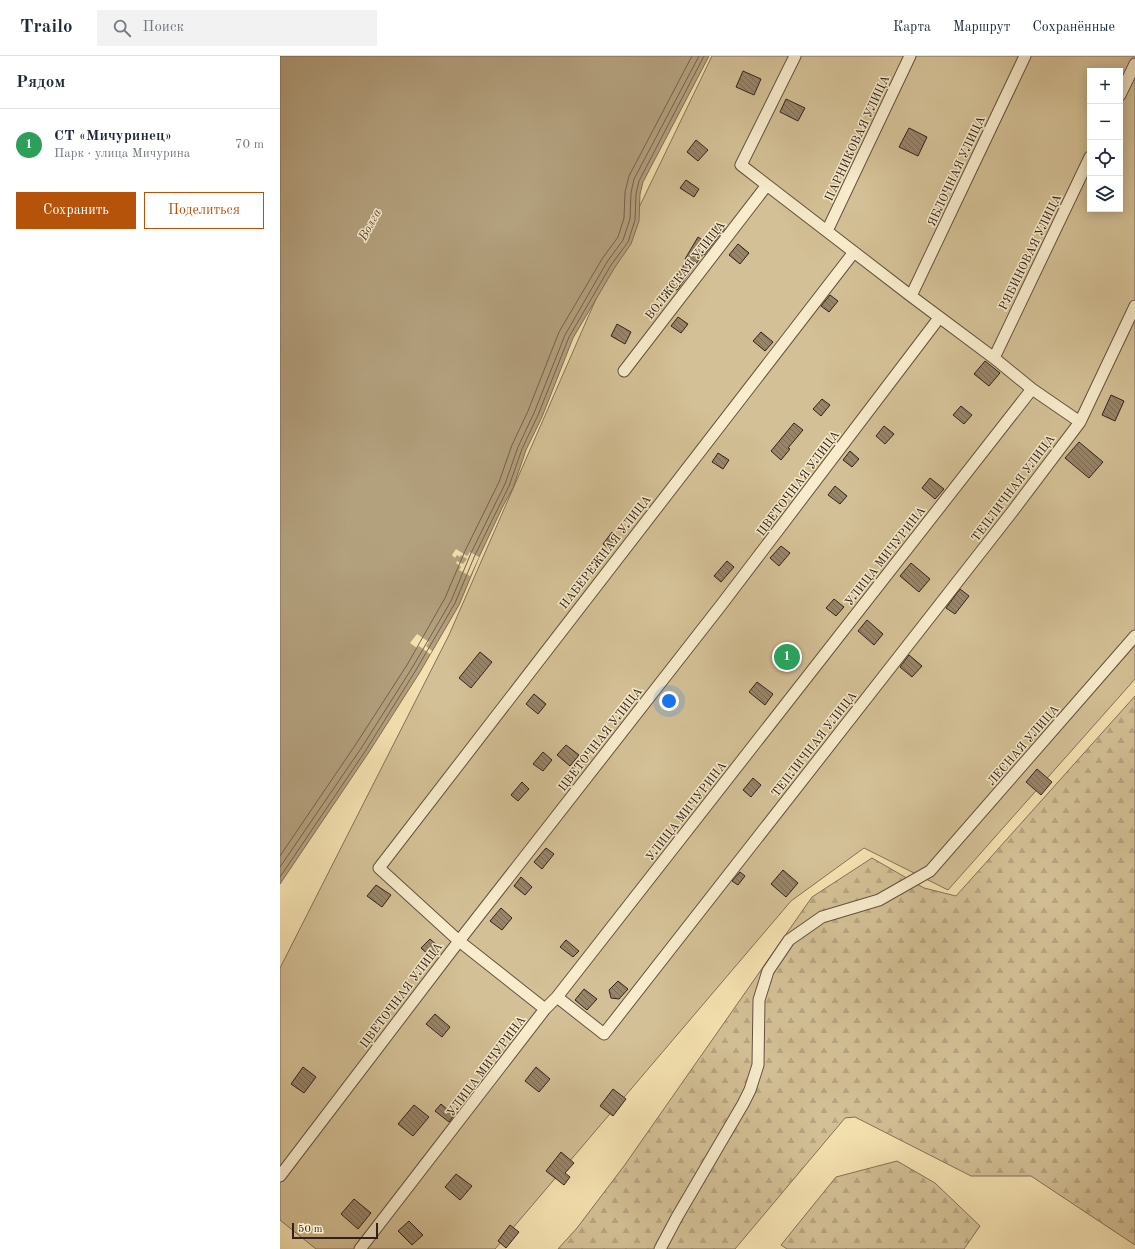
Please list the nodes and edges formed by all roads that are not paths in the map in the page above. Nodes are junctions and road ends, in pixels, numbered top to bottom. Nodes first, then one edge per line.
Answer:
1 (794, 56) edge
2 (910, 56) edge
3 (1025, 56) edge
4 (1135, 64) edge
5 (1123, 89) edge
6 (1087, 163) edge
7 (767, 185) junction
8 (827, 231) junction
9 (854, 252) junction
10 (911, 296) junction
11 (1135, 306) edge
12 (940, 318) junction
13 (994, 358) junction
14 (624, 371) dead end
15 (1032, 389) junction
16 (1080, 422) junction
17 (1135, 636) edge
18 (459, 941) junction
19 (557, 997) junction
20 (545, 1009) junction
21 (280, 1176) edge
22 (360, 1249) edge
23 (660, 1249) edge

1 - 7 street
2 - 8 street, ПАРНИКОВАЯ УЛИЦА
3 - 10 street, ЯБЛОЧНАЯ УЛИЦА
4 - 5 street
6 - 13 street, РЯБИНОВАЯ УЛИЦА
7 - 8 street
7 - 14 street, ВОЛЖСКАЯ УЛИЦА
8 - 9 street
9 - 10 street
9 - 18 street, НАБЕРЕЖНАЯ УЛИЦА
10 - 12 street
11 - 16 street
12 - 13 street
12 - 18 street, ЦВЕТОЧНАЯ УЛИЦА
13 - 15 street
15 - 16 street
15 - 19 street, УЛИЦА МИЧУРИНА
16 - 19 street, ТЕПЛИЧНАЯ УЛИЦА
17 - 23 street, ЛЕСНАЯ УЛИЦА
18 - 20 street
18 - 21 street, ЦВЕТОЧНАЯ УЛИЦА
19 - 20 street, УЛИЦА МИЧУРИНА
20 - 22 street, УЛИЦА МИЧУРИНА

